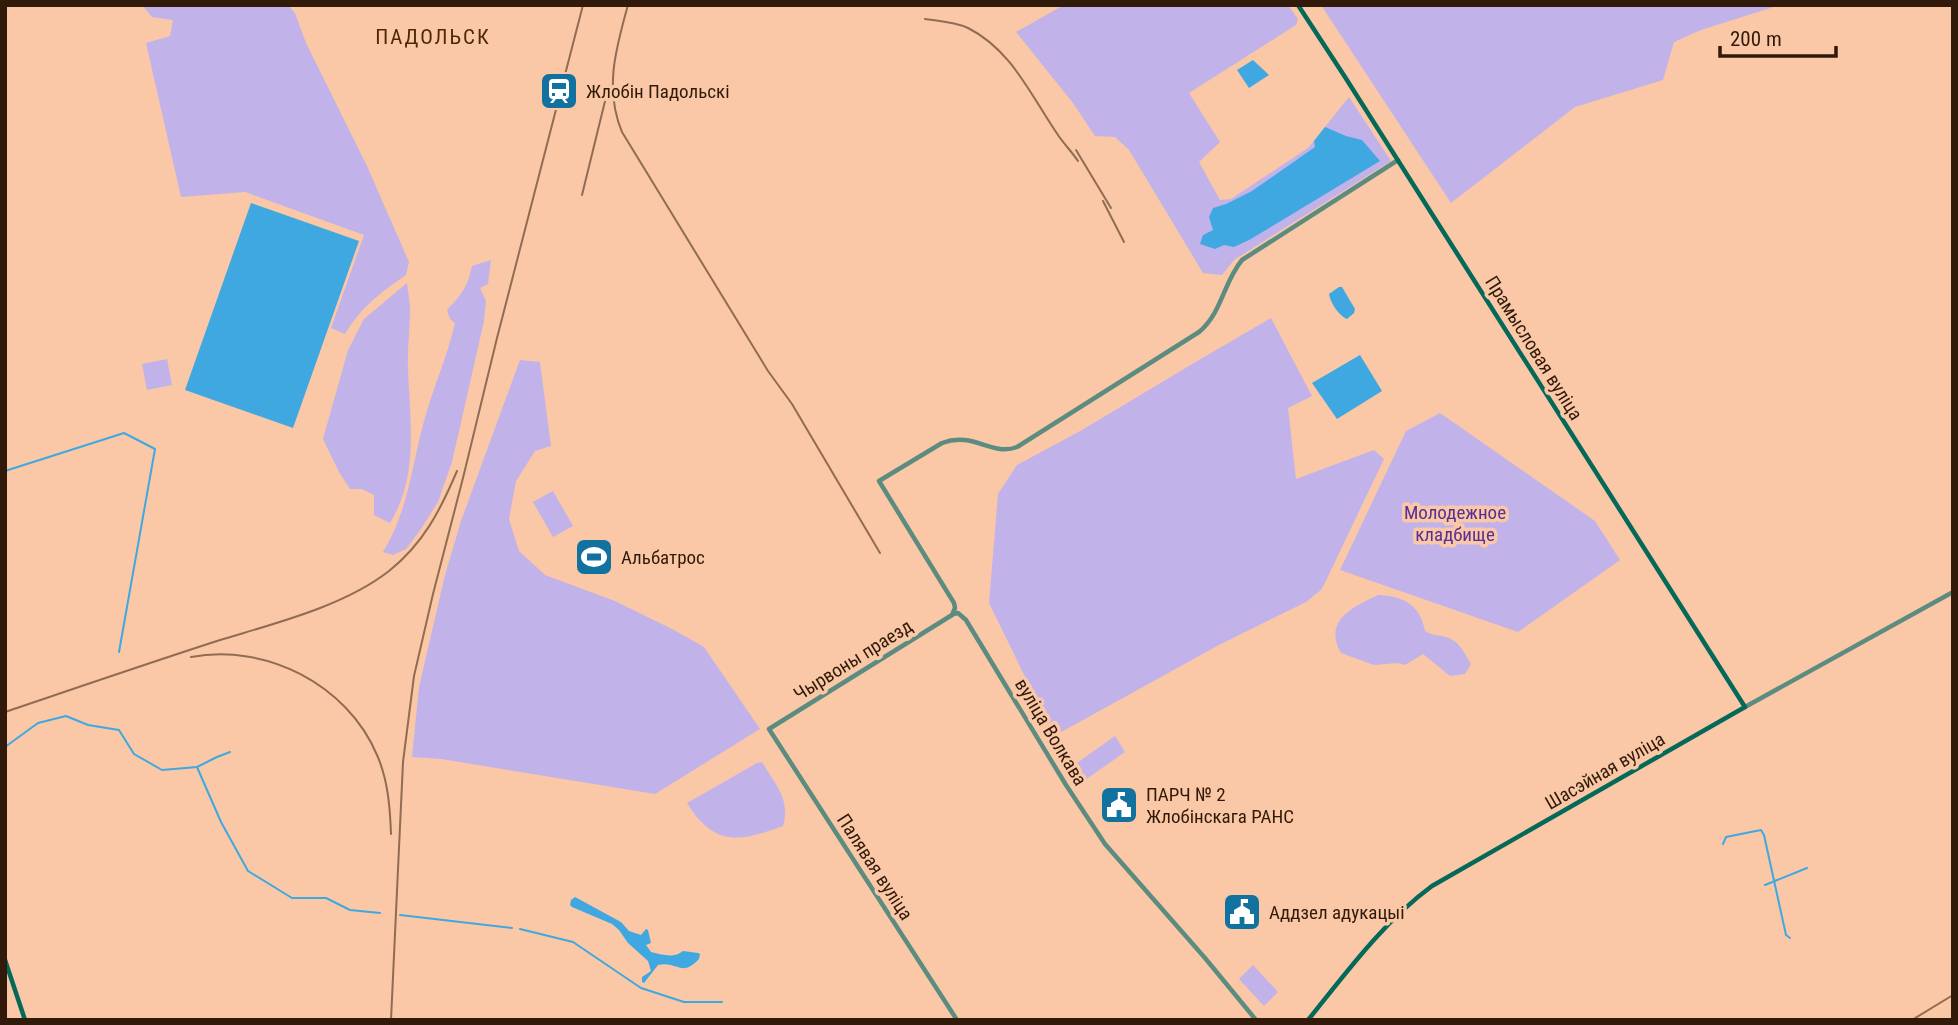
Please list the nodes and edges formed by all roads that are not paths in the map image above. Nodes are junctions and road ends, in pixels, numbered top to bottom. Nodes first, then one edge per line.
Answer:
1 (1298, 5) edge
2 (1398, 160) junction
3 (1953, 592) edge
4 (952, 615) junction
5 (1745, 707) junction
6 (769, 729) joint
7 (5, 960) edge
8 (25, 1020) edge
9 (957, 1020) edge
10 (1256, 1020) edge
11 (1308, 1020) edge

1 - 2 main road, Прамысловая вуліца
2 - 4 street
2 - 5 main road, Прамысловая вуліца
3 - 5 street, Шасэйная вуліца
4 - 6 street, Чырвоны праезд
4 - 10 street, вуліца Волкава
5 - 11 main road, Шасэйная вуліца
6 - 9 street, Палявая вуліца
7 - 8 main road

